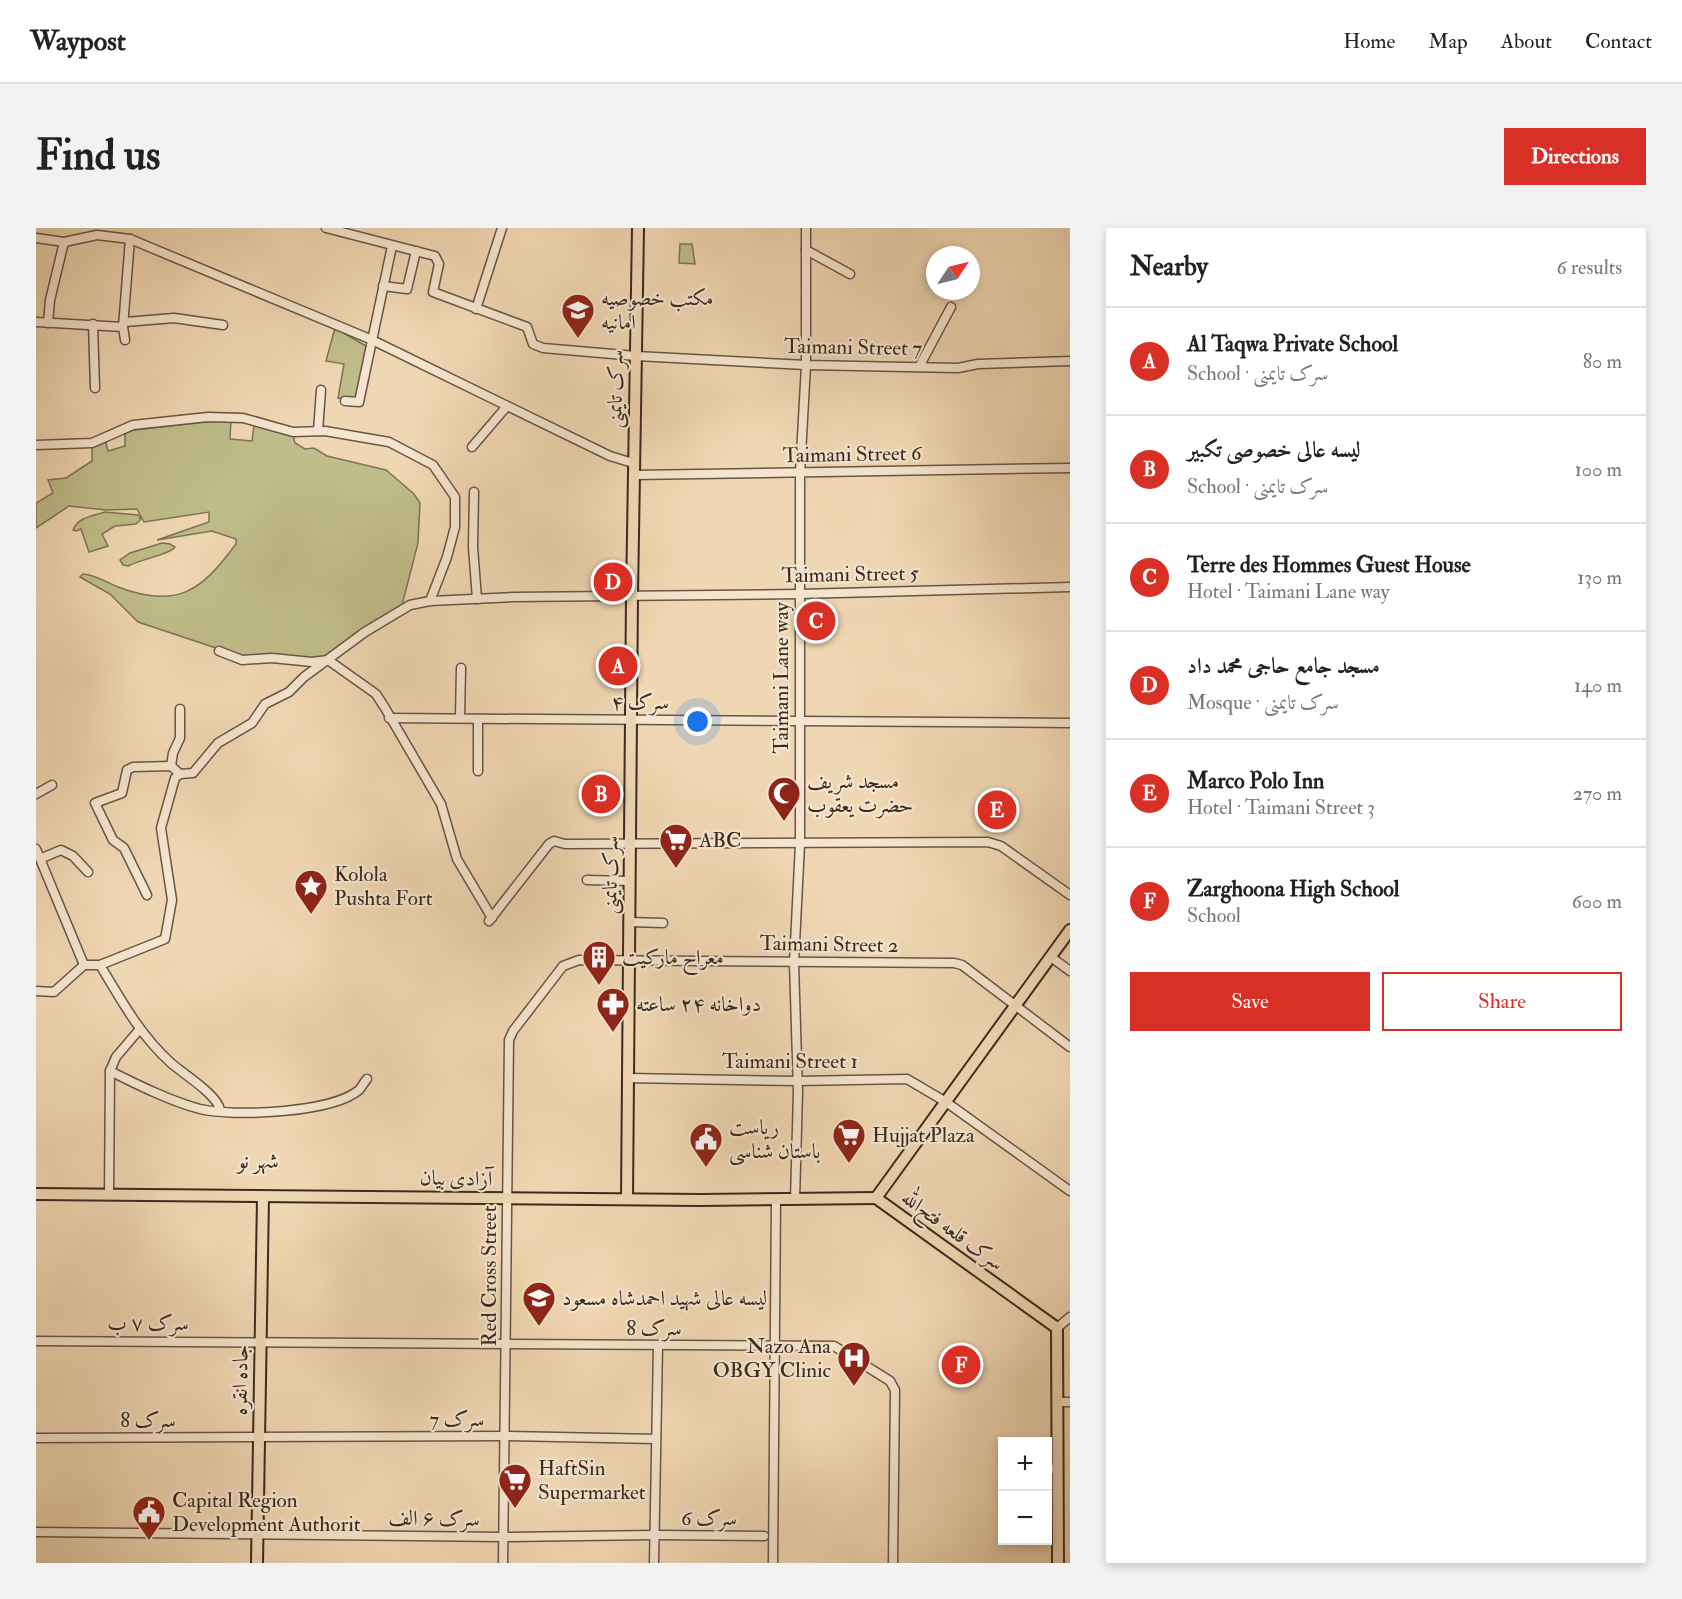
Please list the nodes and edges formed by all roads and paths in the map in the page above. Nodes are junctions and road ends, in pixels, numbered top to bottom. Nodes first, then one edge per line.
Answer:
1 (328, 228) edge
2 (502, 228) edge
3 (638, 228) edge
4 (806, 228) edge
5 (95, 232) edge
6 (36, 238) edge
7 (130, 239) junction
8 (64, 242) junction
9 (392, 246) junction
10 (806, 250) junction
11 (416, 251) junction
12 (850, 274) dead end
13 (383, 286) junction
14 (951, 307) dead end
15 (476, 309) junction
16 (36, 322) edge
17 (48, 323) junction
18 (93, 324) junction
19 (124, 324) junction
20 (223, 325) dead end
21 (370, 339) junction
22 (125, 340) dead end
23 (636, 356) junction
24 (1070, 361) edge
25 (806, 365) junction
26 (919, 367) junction
27 (96, 388) dead end
28 (321, 390) dead end
29 (345, 401) dead end
30 (507, 406) junction
31 (318, 431) junction
32 (36, 446) edge
33 (472, 447) dead end
34 (633, 463) junction
35 (1070, 468) edge
36 (800, 473) junction
37 (634, 475) junction
38 (474, 492) dead end
39 (1070, 587) edge
40 (800, 594) junction
41 (632, 595) junction
42 (477, 599) junction
43 (430, 601) junction
44 (219, 651) dead end
45 (328, 660) junction
46 (460, 668) dead end
47 (180, 709) dead end
48 (389, 717) junction
49 (460, 718) junction
50 (478, 719) junction
51 (798, 719) junction
52 (632, 720) junction
53 (1070, 723) edge
54 (171, 766) junction
55 (478, 771) dead end
56 (180, 774) junction
57 (52, 785) dead end
58 (36, 794) edge
59 (630, 842) junction
60 (800, 844) junction
61 (36, 849) edge
62 (42, 858) junction
63 (88, 872) dead end
64 (587, 880) dead end
65 (630, 881) junction
66 (147, 895) dead end
67 (1070, 895) edge
68 (629, 922) junction
69 (663, 923) dead end
70 (1070, 930) edge
71 (1051, 957) junction
72 (629, 961) junction
73 (794, 963) junction
74 (84, 965) junction
75 (100, 965) junction
76 (1070, 971) edge
77 (36, 991) edge
78 (1014, 1006) junction
79 (139, 1030) junction
80 (1070, 1047) edge
81 (110, 1071) junction
82 (628, 1078) junction
83 (367, 1079) dead end
84 (797, 1081) junction
85 (946, 1102) junction
86 (220, 1110) junction
87 (1070, 1191) edge
88 (36, 1194) edge
89 (108, 1195) junction
90 (263, 1197) junction
91 (508, 1198) junction
92 (876, 1198) junction
93 (627, 1199) junction
94 (776, 1200) junction
95 (795, 1200) junction
96 (1070, 1317) edge
97 (1057, 1328) junction
98 (36, 1341) edge
99 (261, 1341) junction
100 (507, 1344) junction
101 (775, 1345) junction
102 (658, 1346) junction
103 (1058, 1402) junction
104 (1070, 1402) edge
105 (506, 1436) junction
106 (36, 1438) edge
107 (259, 1438) junction
108 (656, 1438) junction
109 (1053, 1469) edge
110 (36, 1532) edge
111 (256, 1532) junction
112 (655, 1535) junction
113 (764, 1536) dead end
114 (503, 1537) junction
115 (257, 1563) edge
116 (503, 1563) edge
117 (654, 1563) edge
118 (773, 1563) edge
119 (893, 1563) edge
120 (1058, 1563) edge

1 - 9 street
2 - 15 street
3 - 23 main road, سرک تایمنی
4 - 10 street, Taimani Lane way
5 - 7 street
5 - 8 street
6 - 8 street
7 - 19 street
7 - 21 street
8 - 17 street
9 - 11 street
9 - 13 street
10 - 12 street
10 - 25 street, Taimani Lane way
11 - 13 street
11 - 15 street
13 - 21 street
14 - 26 street
15 - 23 street, Taimani Street 7
16 - 17 street
17 - 18 street
18 - 19 street
18 - 27 street
19 - 20 street
19 - 22 street
21 - 29 street
21 - 30 street
23 - 25 street, Taimani Street 7
23 - 34 main road, سرک تایمنی
24 - 26 street, Taimani Street 7
25 - 26 street, Taimani Street 7
25 - 36 street, Taimani Lane way
28 - 31 street
30 - 33 street
30 - 34 street
31 - 32 street
31 - 43 street
34 - 37 main road, سرک تایمنی
35 - 36 street, Taimani Street 6
36 - 37 street, Taimani Street 6
36 - 40 street, Taimani Lane way
37 - 41 main road, سرک تایمنی
38 - 42 street
39 - 40 street, Taimani Street 5
40 - 41 street, Taimani Street 5
40 - 51 street, Taimani Lane way
41 - 42 street, Taimani Street 5
41 - 52 main road, سرک تایمنی
42 - 43 street, Taimani Street 5
43 - 45 street, Taimani Street 5
44 - 45 street
45 - 48 street
45 - 56 street, Taimani Street 5
46 - 49 street
47 - 54 street
48 - 49 street, سرک ۴
48 - 59 street
49 - 50 street, سرک ۴
50 - 52 street, سرک ۴
50 - 55 street
51 - 52 street, سرک ۴
51 - 53 street, سرک ۴
51 - 60 street, Taimani Lane way
52 - 59 main road, سرک تایمنی
54 - 56 street
54 - 66 street
56 - 75 street
57 - 58 street
59 - 60 street
59 - 65 main road, سرک تایمنی
60 - 67 street
60 - 73 street, Taimani Lane way
61 - 62 street
62 - 63 street
62 - 74 street
64 - 65 street
65 - 68 main road, سرک تایمنی
68 - 69 street
68 - 72 main road, سرک تایمنی
70 - 71 main road, سرک قلعه فتح‌الله
71 - 76 street
71 - 78 main road, سرک قلعه فتح‌الله
72 - 73 street, Taimani Street 2
72 - 82 main road, سرک تایمنی
72 - 91 street, Red Cross Street
73 - 78 street, Taimani Street 2
73 - 84 street, Taimani Lane way
74 - 75 street
74 - 77 street
75 - 79 street
78 - 80 street, Taimani Street 2
78 - 85 main road, سرک قلعه فتح‌الله
79 - 81 street
79 - 86 street
81 - 86 street
81 - 89 street
82 - 84 street, Taimani Street 1
82 - 93 main road, سرک تایمنی
83 - 86 street
84 - 85 street, Taimani Street 1
84 - 95 street, Taimani Lane way
85 - 87 street, Taimani Street 1
85 - 92 main road, سرک قلعه فتح‌الله
88 - 89 main road, آزادی بیان
89 - 90 main road, آزادی بیان
90 - 91 main road, آزادی بیان
90 - 99 main road, جاده انقره
91 - 93 main road, آزادی بیان
91 - 100 street, Red Cross Street
92 - 95 main road, آزادی بیان
92 - 97 main road, سرک قلعه فتح‌الله
93 - 94 main road, آزادی بیان
94 - 95 main road, آزادی بیان
94 - 101 street
96 - 97 street
97 - 103 main road
98 - 99 street, سرک ۷ ب
99 - 100 street, سرک 8
99 - 107 main road, جاده انقره
100 - 102 street, سرک 8
100 - 105 street, Red Cross Street
101 - 102 street, سرک 8
101 - 118 street
101 - 119 street, سرک 8
102 - 108 street
103 - 104 street
103 - 109 main road
105 - 107 street, سرک 7
105 - 108 street, سرک 7
105 - 114 street, Red Cross Street
106 - 107 street, سرک 8
107 - 111 main road, جاده انقره
108 - 112 street
109 - 120 main road
110 - 111 street, سرک ۶ الف
111 - 114 street, سرک ۶ الف
111 - 115 main road, جاده انقره
112 - 113 street, سرک 6
112 - 114 street, سرک ۶ الف
112 - 117 street
114 - 116 street, Red Cross Street

